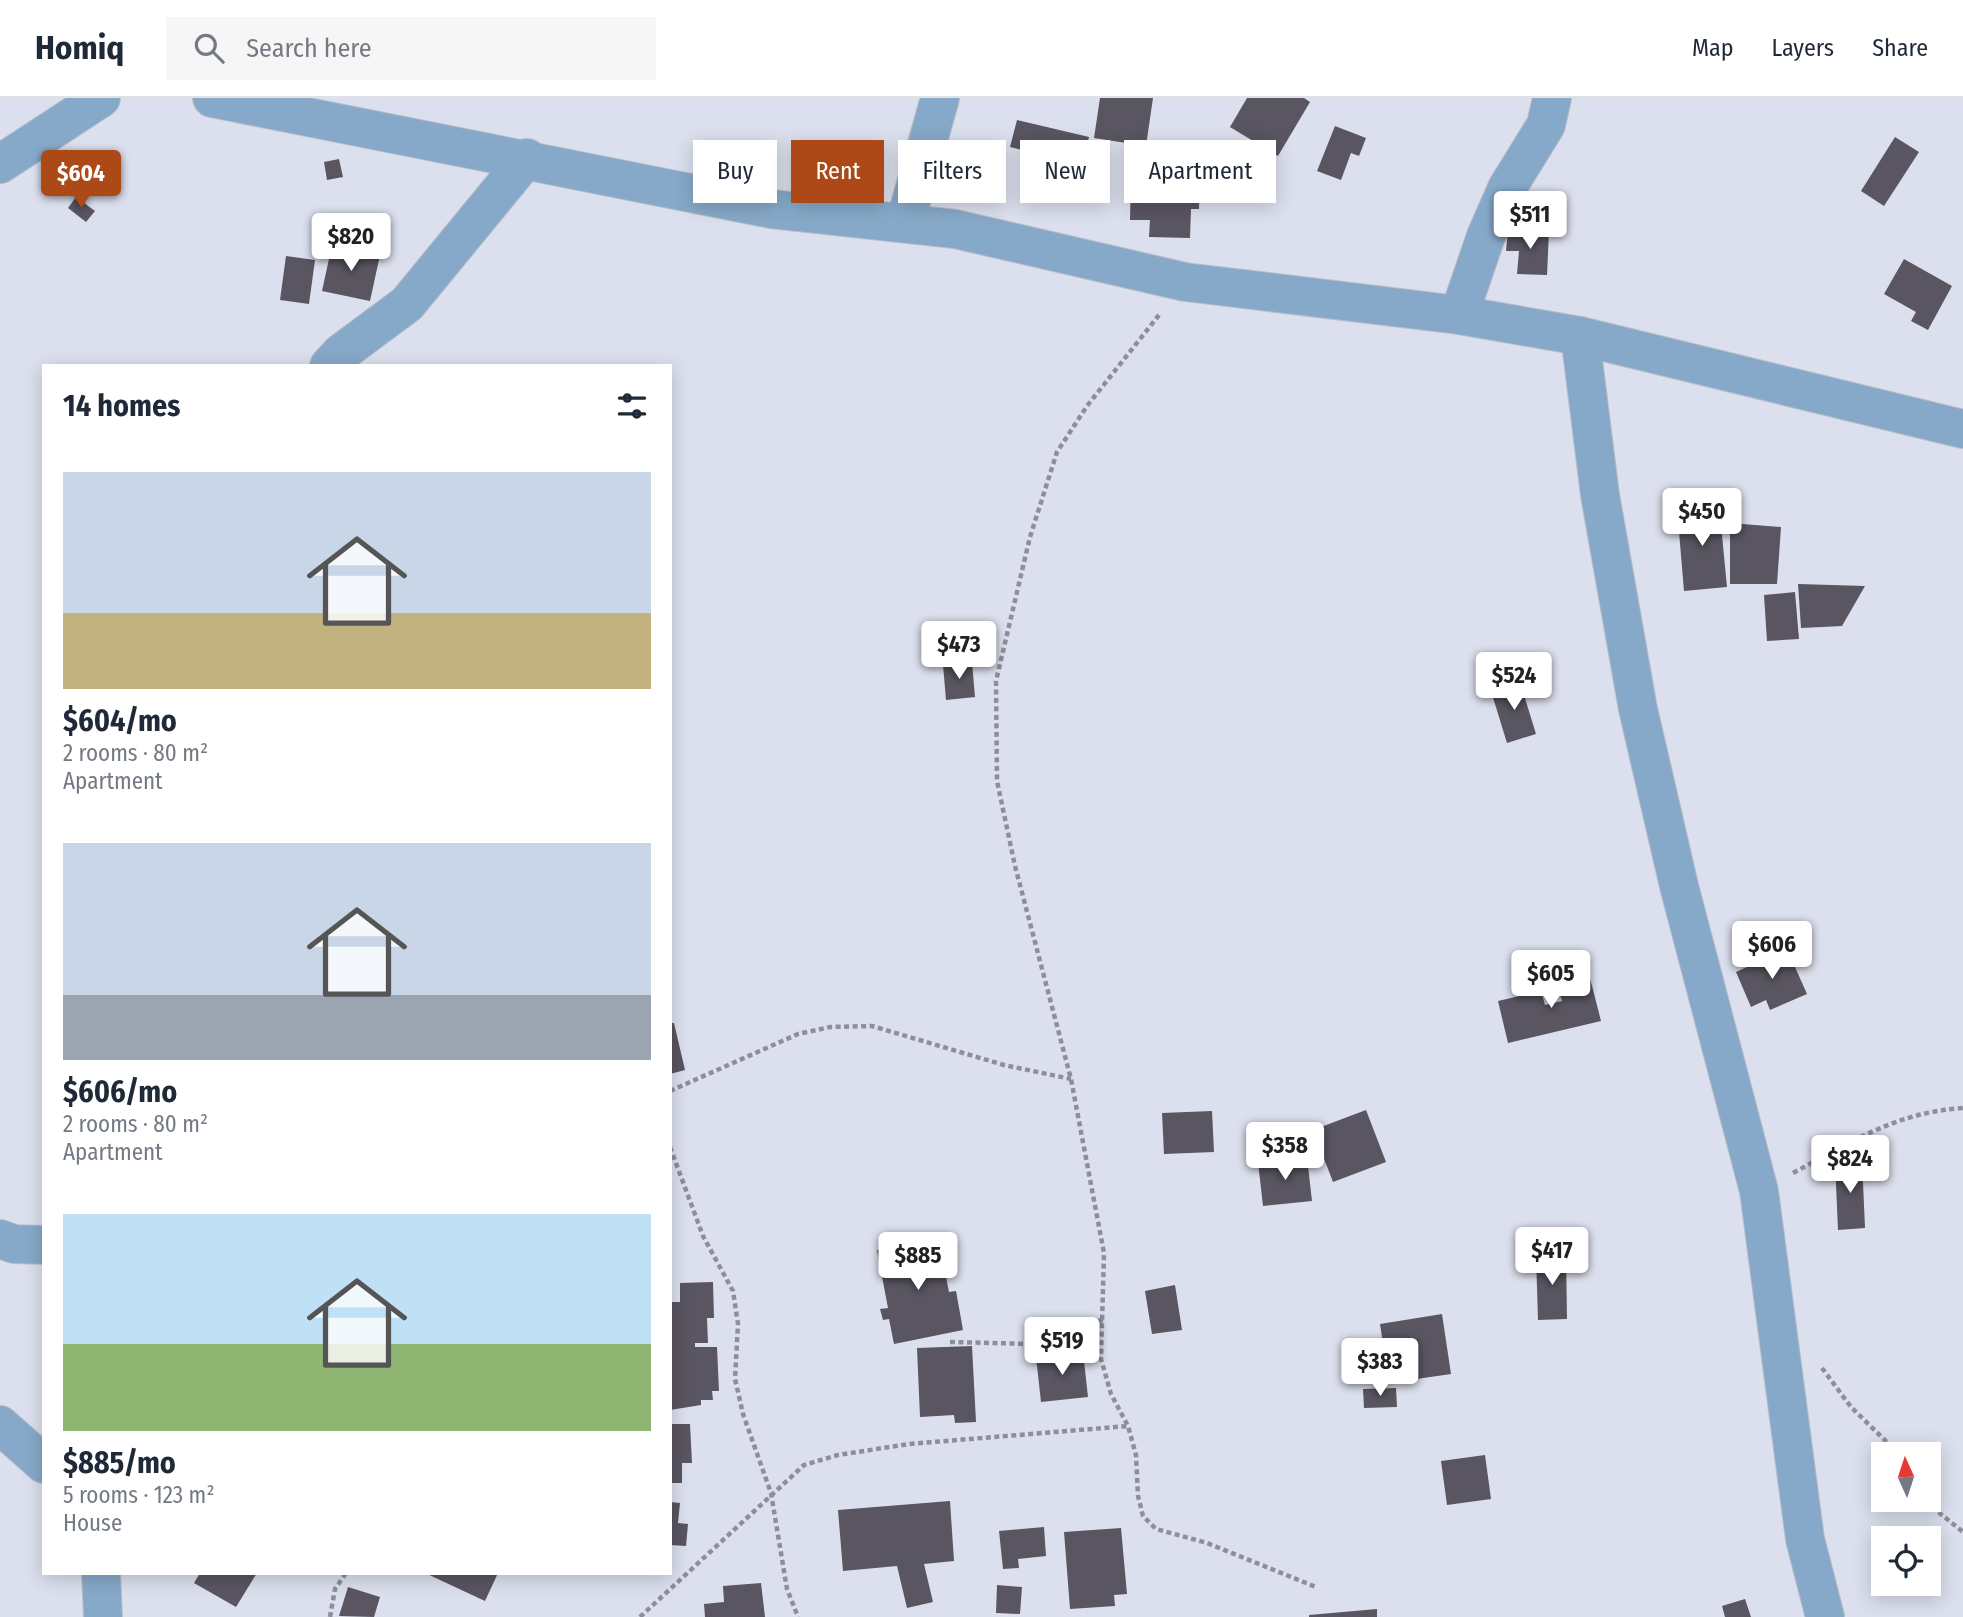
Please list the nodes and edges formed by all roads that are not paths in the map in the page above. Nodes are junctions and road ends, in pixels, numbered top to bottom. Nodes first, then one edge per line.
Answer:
1 (102, 98) edge
2 (212, 98) edge
3 (940, 98) edge
4 (1552, 98) edge
5 (527, 158) junction
6 (0, 164) edge
7 (905, 223) junction
8 (1459, 315) junction
9 (1580, 335) junction
10 (331, 364) edge
11 (1963, 429) edge
12 (0, 1239) edge
13 (42, 1245) edge
14 (0, 1424) edge
15 (42, 1462) edge
16 (101, 1575) edge
17 (103, 1617) edge
18 (1825, 1617) edge

1 - 6 street
2 - 5 street
3 - 7 street
4 - 8 street
5 - 7 street
5 - 10 street
7 - 8 street
8 - 9 street
9 - 11 street
9 - 18 street
12 - 13 street
14 - 15 street
16 - 17 street

